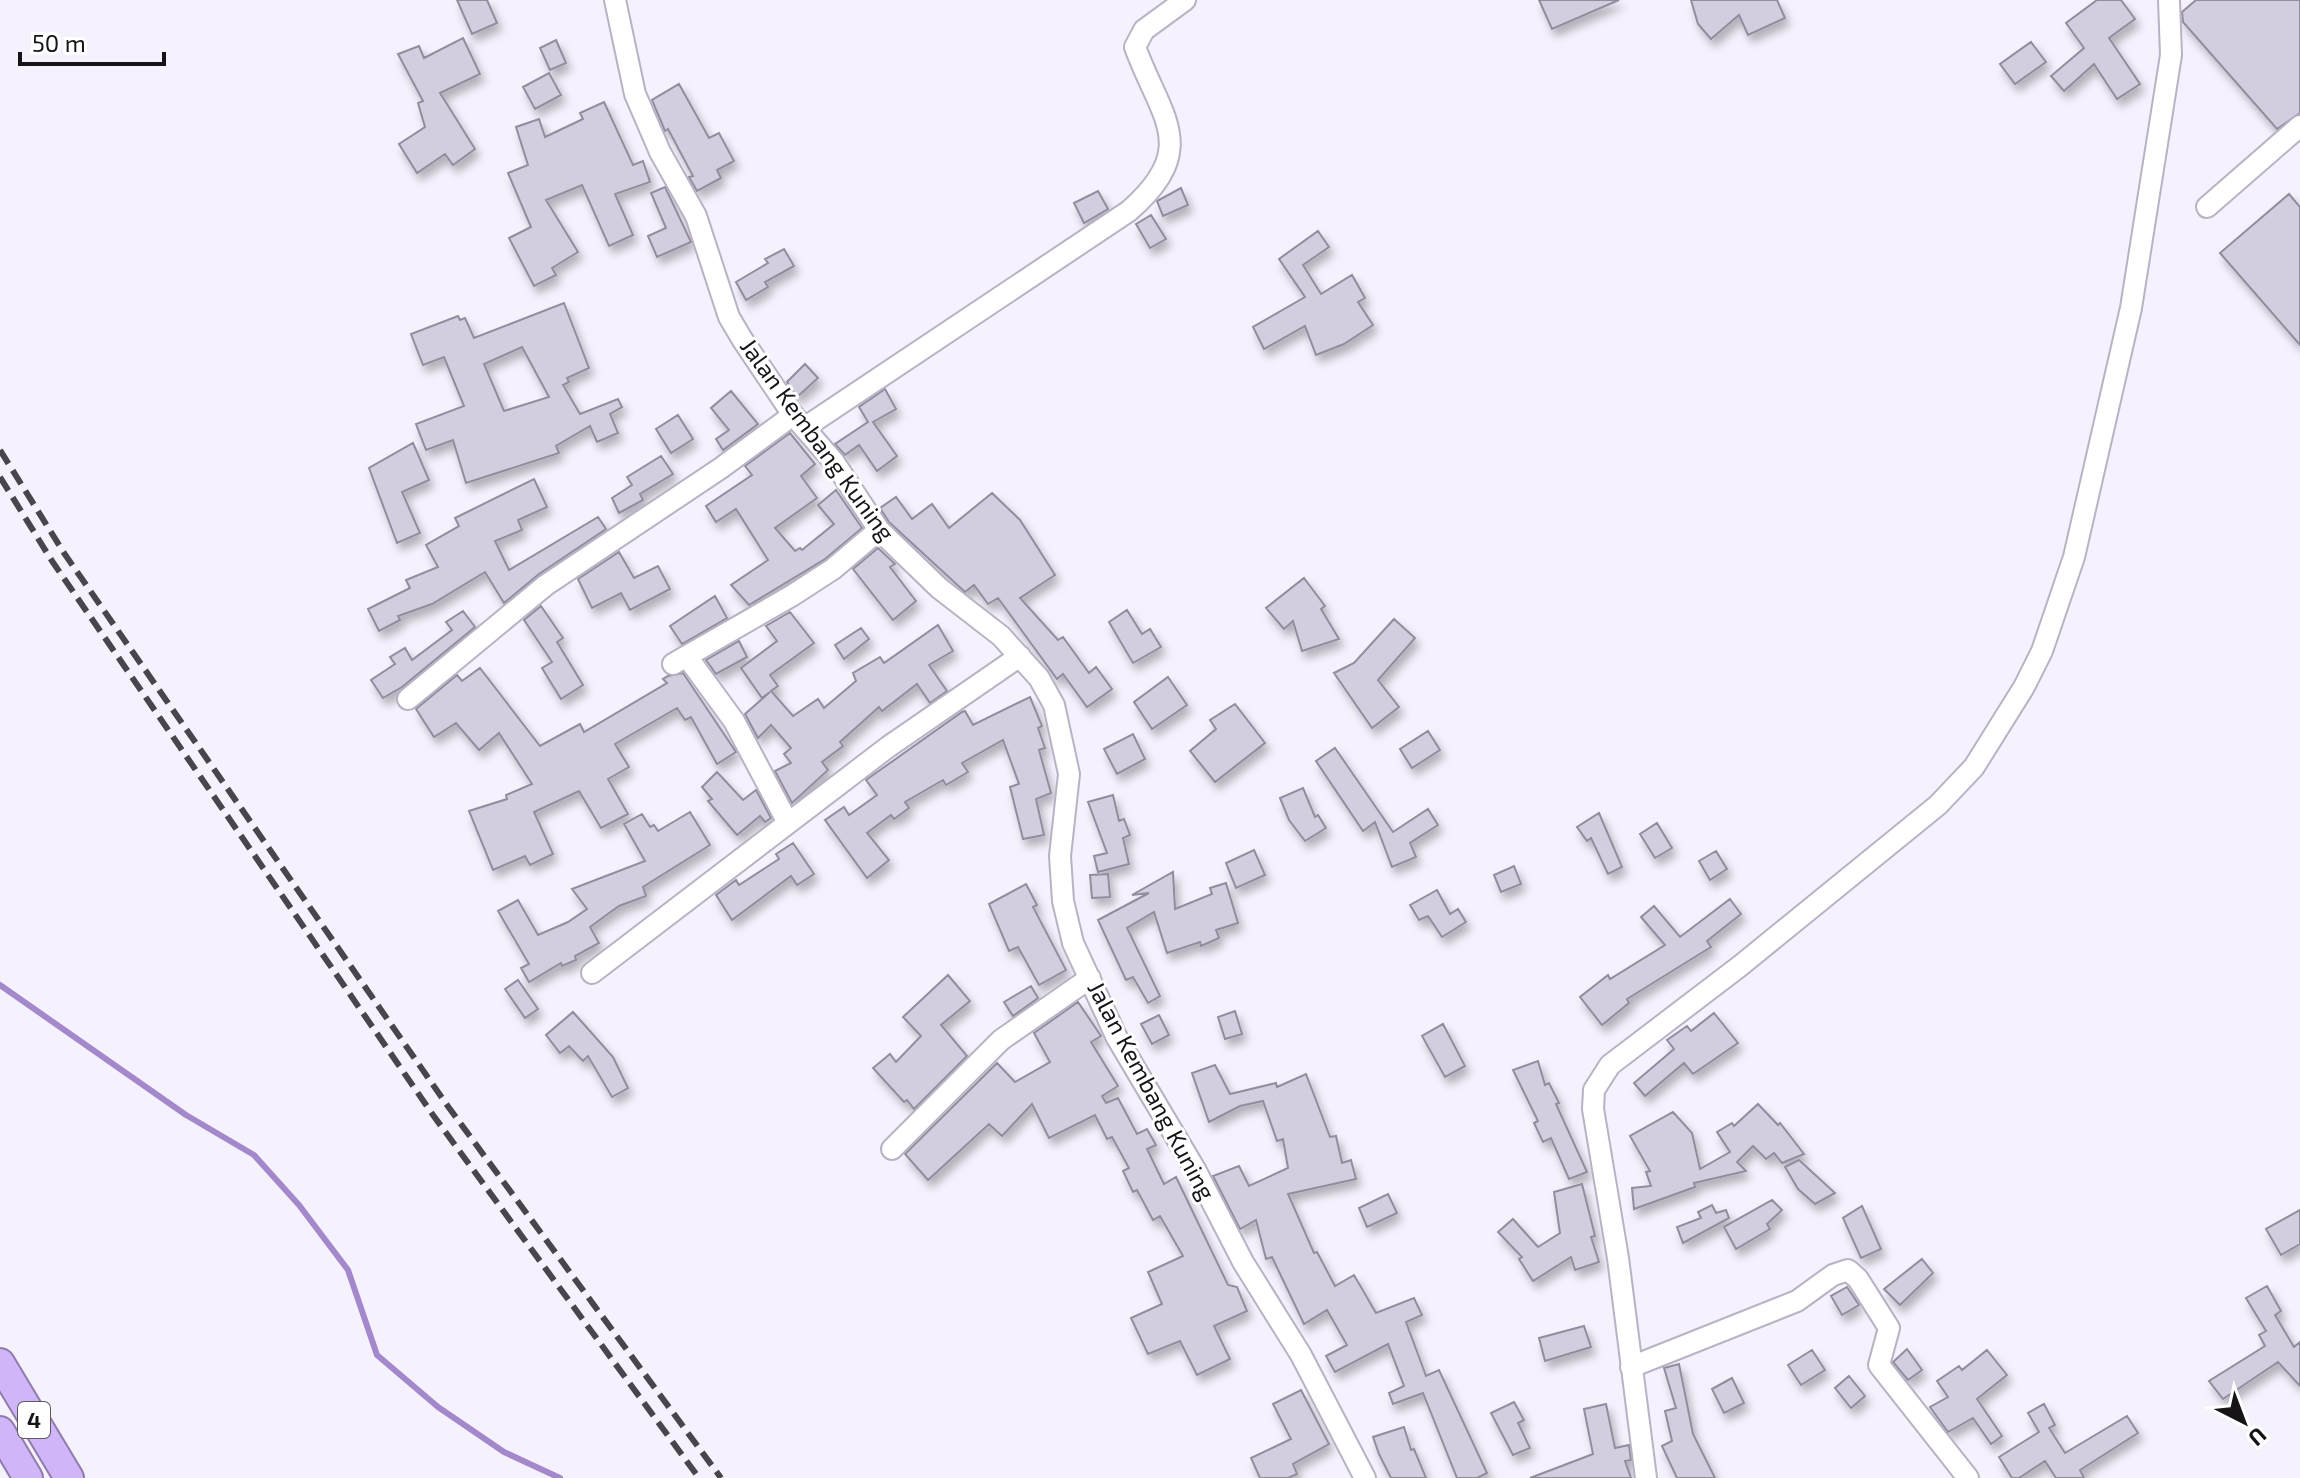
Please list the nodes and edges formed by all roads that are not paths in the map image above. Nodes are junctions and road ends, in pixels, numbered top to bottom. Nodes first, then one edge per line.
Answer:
1 (615, 0) edge
2 (1185, 0) edge
3 (2169, 0) edge
4 (2300, 126) edge
5 (2207, 207) dead end
6 (798, 421) junction
7 (879, 530) junction
8 (1020, 656) junction
9 (408, 699) dead end
10 (788, 823) junction
11 (592, 973) dead end
12 (1090, 978) junction
13 (892, 1149) dead end
14 (0, 1363) edge
15 (1631, 1367) junction
16 (0, 1431) edge
17 (28, 1478) edge
18 (69, 1478) edge
19 (1365, 1478) edge
20 (1646, 1478) edge
21 (1968, 1478) edge

1 - 6 street, Jalan Kembang Kuning
2 - 6 street
3 - 15 street
4 - 5 street
6 - 7 street, Jalan Kembang Kuning
6 - 9 street
7 - 8 street, Jalan Kembang Kuning
7 - 10 street
8 - 10 street
8 - 12 street, Jalan Kembang Kuning
10 - 11 street
12 - 13 street
12 - 19 street, Jalan Kembang Kuning
14 - 18 highway, 4
15 - 20 street
15 - 21 street
16 - 17 highway, 4

